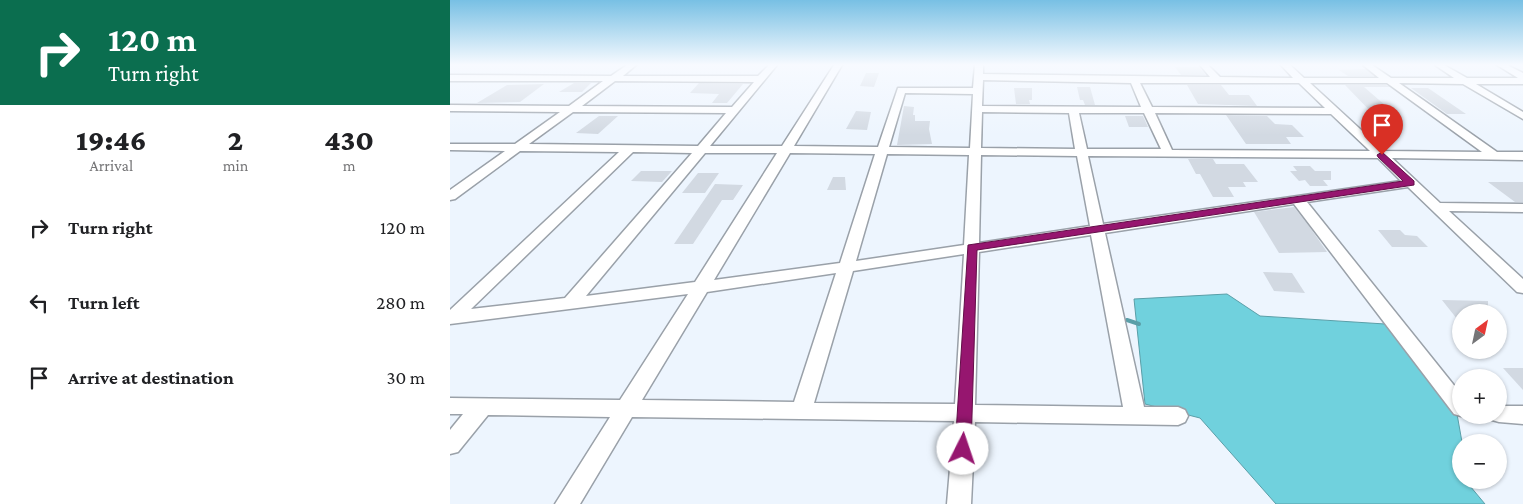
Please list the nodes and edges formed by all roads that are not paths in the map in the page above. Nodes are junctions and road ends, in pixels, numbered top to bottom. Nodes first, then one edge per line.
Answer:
1 (600, 89) edge
2 (752, 89) edge
3 (823, 89) edge
4 (920, 89) edge
5 (978, 89) edge
6 (1138, 89) edge
7 (1311, 89) edge
8 (1402, 89) edge
9 (1477, 89) edge
10 (450, 108) edge
11 (573, 108) junction
12 (977, 109) junction
13 (1073, 109) junction
14 (734, 110) junction
15 (1148, 110) junction
16 (1335, 111) junction
17 (1523, 116) edge
18 (450, 147) edge
19 (518, 148) junction
20 (628, 148) junction
21 (701, 149) junction
22 (786, 150) junction
23 (883, 151) junction
24 (975, 152) junction
25 (1083, 152) junction
26 (1168, 153) junction
27 (1382, 155) junction
28 (1495, 156) junction
29 (1523, 156) edge
30 (1411, 183) junction
31 (450, 196) edge
32 (1298, 200) junction
33 (1436, 206) junction
34 (1523, 208) edge
35 (1096, 229) junction
36 (972, 248) junction
37 (846, 267) junction
38 (701, 287) junction
39 (1523, 288) edge
40 (571, 302) junction
41 (451, 318) edge
42 (1452, 397) edge
43 (450, 406) edge
44 (482, 407) junction
45 (626, 408) junction
46 (802, 410) junction
47 (965, 413) junction
48 (1135, 414) junction
49 (1507, 414) edge
50 (1523, 415) edge
51 (1178, 416) dead end
52 (450, 445) edge
53 (567, 504) edge
54 (959, 504) edge

1 - 11 street
2 - 14 street
3 - 22 street
4 - 23 street
5 - 12 street
6 - 15 street
7 - 16 street
8 - 28 street
9 - 17 street
10 - 11 street
11 - 14 street
11 - 19 street
12 - 13 street
12 - 24 street
13 - 15 street
13 - 25 street
14 - 21 street
15 - 16 street
15 - 26 street
16 - 27 street
18 - 19 street
19 - 20 street
19 - 31 street
20 - 21 street
20 - 41 street
21 - 22 street
21 - 40 street
22 - 23 street
22 - 38 street
23 - 24 street
23 - 37 street
24 - 25 street
24 - 36 street
25 - 26 street
25 - 35 street
26 - 27 street
27 - 28 street
27 - 30 street
28 - 29 street
30 - 32 street
30 - 33 street
32 - 35 street
32 - 42 street
33 - 34 street
33 - 39 street
35 - 36 street
35 - 48 street
36 - 37 street
36 - 47 street
37 - 38 street
37 - 46 street
38 - 40 street
38 - 45 street
40 - 41 street
43 - 44 street
44 - 45 street
44 - 52 street
45 - 46 street
45 - 53 street
46 - 47 street
47 - 48 street
47 - 54 street
48 - 51 street
49 - 50 street

